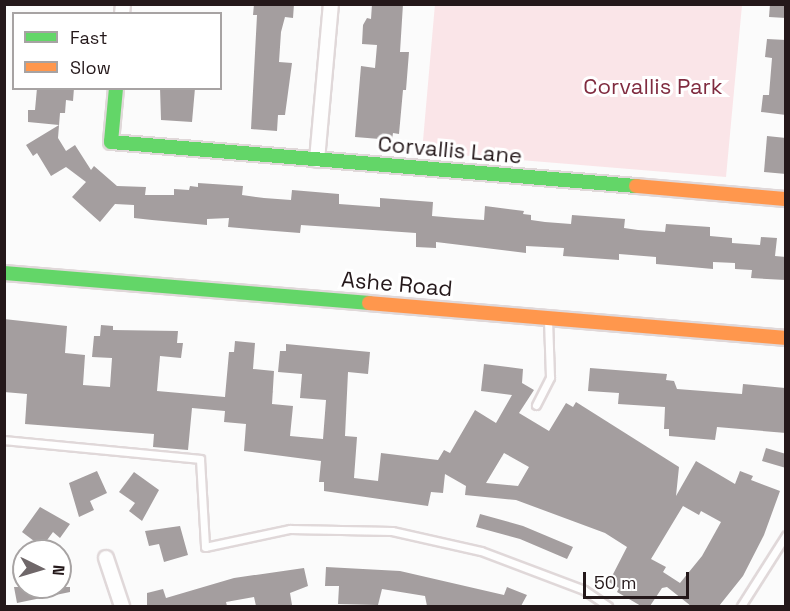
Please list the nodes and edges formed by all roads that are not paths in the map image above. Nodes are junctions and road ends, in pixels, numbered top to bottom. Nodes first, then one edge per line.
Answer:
1 (331, 4) edge
2 (116, 90) edge
3 (317, 160) junction
4 (786, 200) edge
5 (4, 273) edge
6 (548, 318) junction
7 (786, 338) edge
8 (536, 405) dead end
9 (4, 440) edge
10 (786, 535) edge
11 (106, 558) dead end
12 (122, 606) edge
13 (608, 606) edge
14 (741, 606) edge

1 - 3 street
2 - 3 street, Corvallis Lane
3 - 4 street, Corvallis Lane
5 - 6 street, Ashe Road
6 - 7 street, Ashe Road
6 - 8 lane
9 - 13 lane
10 - 14 lane
11 - 12 street

